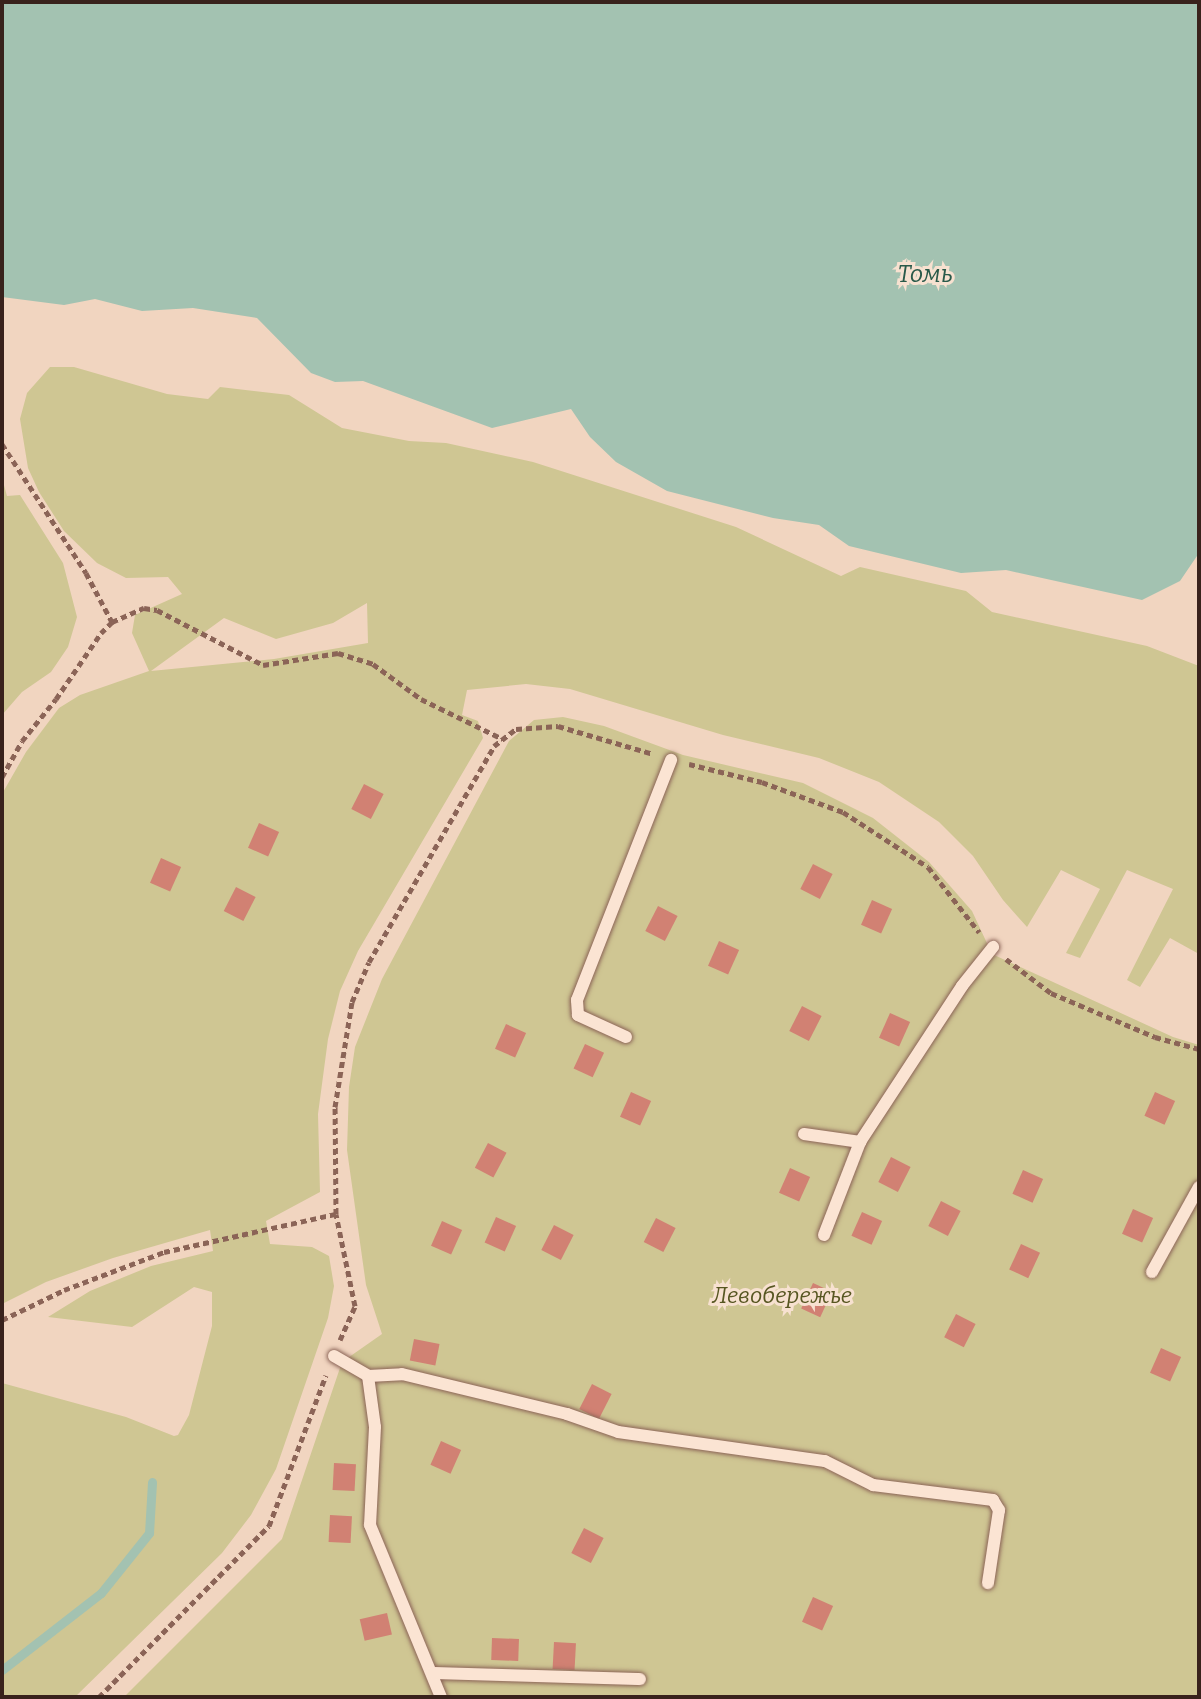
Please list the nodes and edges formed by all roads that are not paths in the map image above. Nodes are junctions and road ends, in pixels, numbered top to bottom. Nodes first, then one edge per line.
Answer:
1 (671, 760) road end
2 (993, 947) road end
3 (626, 1037) dead end
4 (804, 1134) dead end
5 (860, 1142) junction
6 (1199, 1187) edge
7 (824, 1235) dead end
8 (1152, 1272) dead end
9 (334, 1356) road end
10 (368, 1376) junction
11 (988, 1583) dead end
12 (432, 1673) junction
13 (640, 1679) dead end
14 (441, 1697) edge

1 - 3 lane
2 - 5 lane
4 - 5 lane
5 - 7 lane
6 - 8 lane
9 - 10 lane
10 - 11 lane
10 - 12 lane
12 - 13 lane
12 - 14 lane

